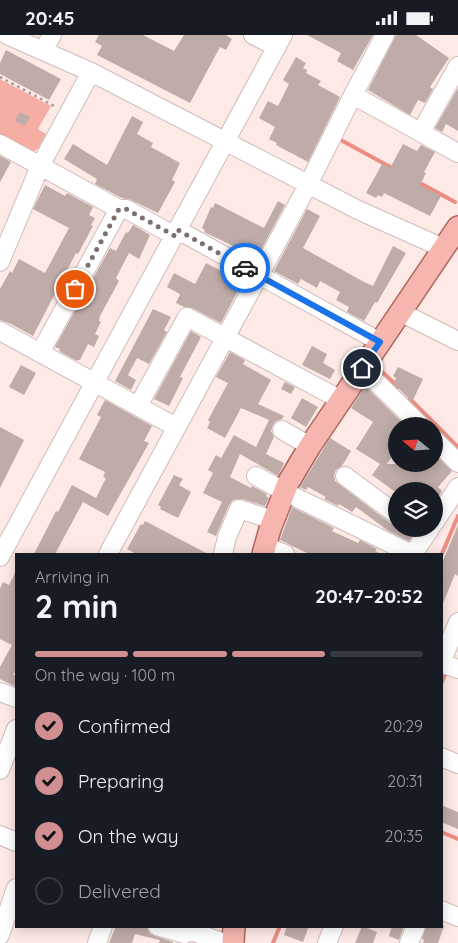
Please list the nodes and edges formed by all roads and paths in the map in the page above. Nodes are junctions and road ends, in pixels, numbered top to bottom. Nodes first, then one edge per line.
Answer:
1 (7, 35) edge
2 (52, 35) edge
3 (253, 35) edge
4 (386, 35) edge
5 (280, 41) edge
6 (43, 51) junction
7 (458, 66) edge
8 (92, 72) junction
9 (0, 77) edge
10 (353, 95) junction
11 (69, 113) junction
12 (421, 132) junction
13 (225, 143) junction
14 (0, 144) edge
15 (458, 153) edge
16 (40, 166) junction
17 (308, 185) junction
18 (119, 209) junction
19 (458, 227) edge
20 (176, 233) junction
21 (451, 251) edge
22 (0, 262) edge
23 (259, 275) junction
24 (400, 313) junction
25 (0, 331) edge
26 (225, 337) junction
27 (458, 341) edge
28 (380, 342) junction
29 (40, 353) junction
30 (362, 368) junction
31 (95, 383) junction
32 (341, 400) junction
33 (138, 406) junction
34 (412, 417) edge
35 (176, 427) junction
36 (282, 430) dead end
37 (310, 446) junction
38 (443, 448) edge
39 (458, 463) edge
40 (256, 476) dead end
41 (345, 476) dead end
42 (458, 487) edge
43 (285, 492) junction
44 (443, 507) edge
45 (388, 508) edge
46 (274, 521) junction
47 (422, 537) edge
48 (271, 551) edge
49 (109, 553) edge
50 (223, 553) edge
51 (410, 553) edge
52 (413, 553) edge
53 (0, 557) edge
54 (458, 622) edge
55 (443, 658) edge
56 (443, 664) edge
57 (458, 669) edge
58 (0, 691) edge
59 (15, 698) edge
60 (15, 732) edge
61 (443, 758) edge
62 (458, 764) edge
63 (0, 770) edge
64 (0, 835) edge
65 (15, 842) edge
66 (15, 891) edge
67 (443, 912) edge
68 (458, 917) edge
69 (102, 928) edge
70 (165, 928) edge
71 (234, 928) edge
72 (333, 928) edge
73 (415, 928) edge
74 (185, 933) edge
75 (0, 935) edge
76 (97, 943) edge
77 (224, 943) edge
78 (233, 943) edge
79 (327, 943) edge
80 (409, 943) edge

1 - 6 street
2 - 6 street
3 - 5 street
4 - 10 street
5 - 13 street
6 - 8 street
7 - 12 street
8 - 11 street
8 - 13 street
9 - 11 path
10 - 12 street
10 - 17 street
11 - 16 street
12 - 15 street
13 - 17 street
13 - 20 street
14 - 16 street
16 - 18 street
16 - 22 street
17 - 21 street
17 - 23 street
18 - 20 street
18 - 29 street
19 - 21 main road
20 - 23 street
20 - 31 street
21 - 24 main road
23 - 26 street
23 - 28 street
24 - 27 street
24 - 28 main road
25 - 29 street
26 - 32 street
26 - 33 street
26 - 35 street
28 - 30 main road
29 - 31 street
30 - 32 main road
30 - 34 street
31 - 33 street
31 - 53 street
32 - 37 main road
33 - 35 street
35 - 49 street
36 - 37 street
37 - 43 main road
38 - 39 street
40 - 43 street
41 - 45 street
42 - 44 street
43 - 46 main road
43 - 51 street
46 - 48 main road
46 - 50 street
47 - 52 street
54 - 55 street
56 - 57 street
58 - 59 street
60 - 63 street
61 - 62 street
64 - 65 street
66 - 75 street
67 - 68 street
69 - 76 street
70 - 74 street
71 - 78 main road
72 - 79 street
73 - 80 street
74 - 77 street

